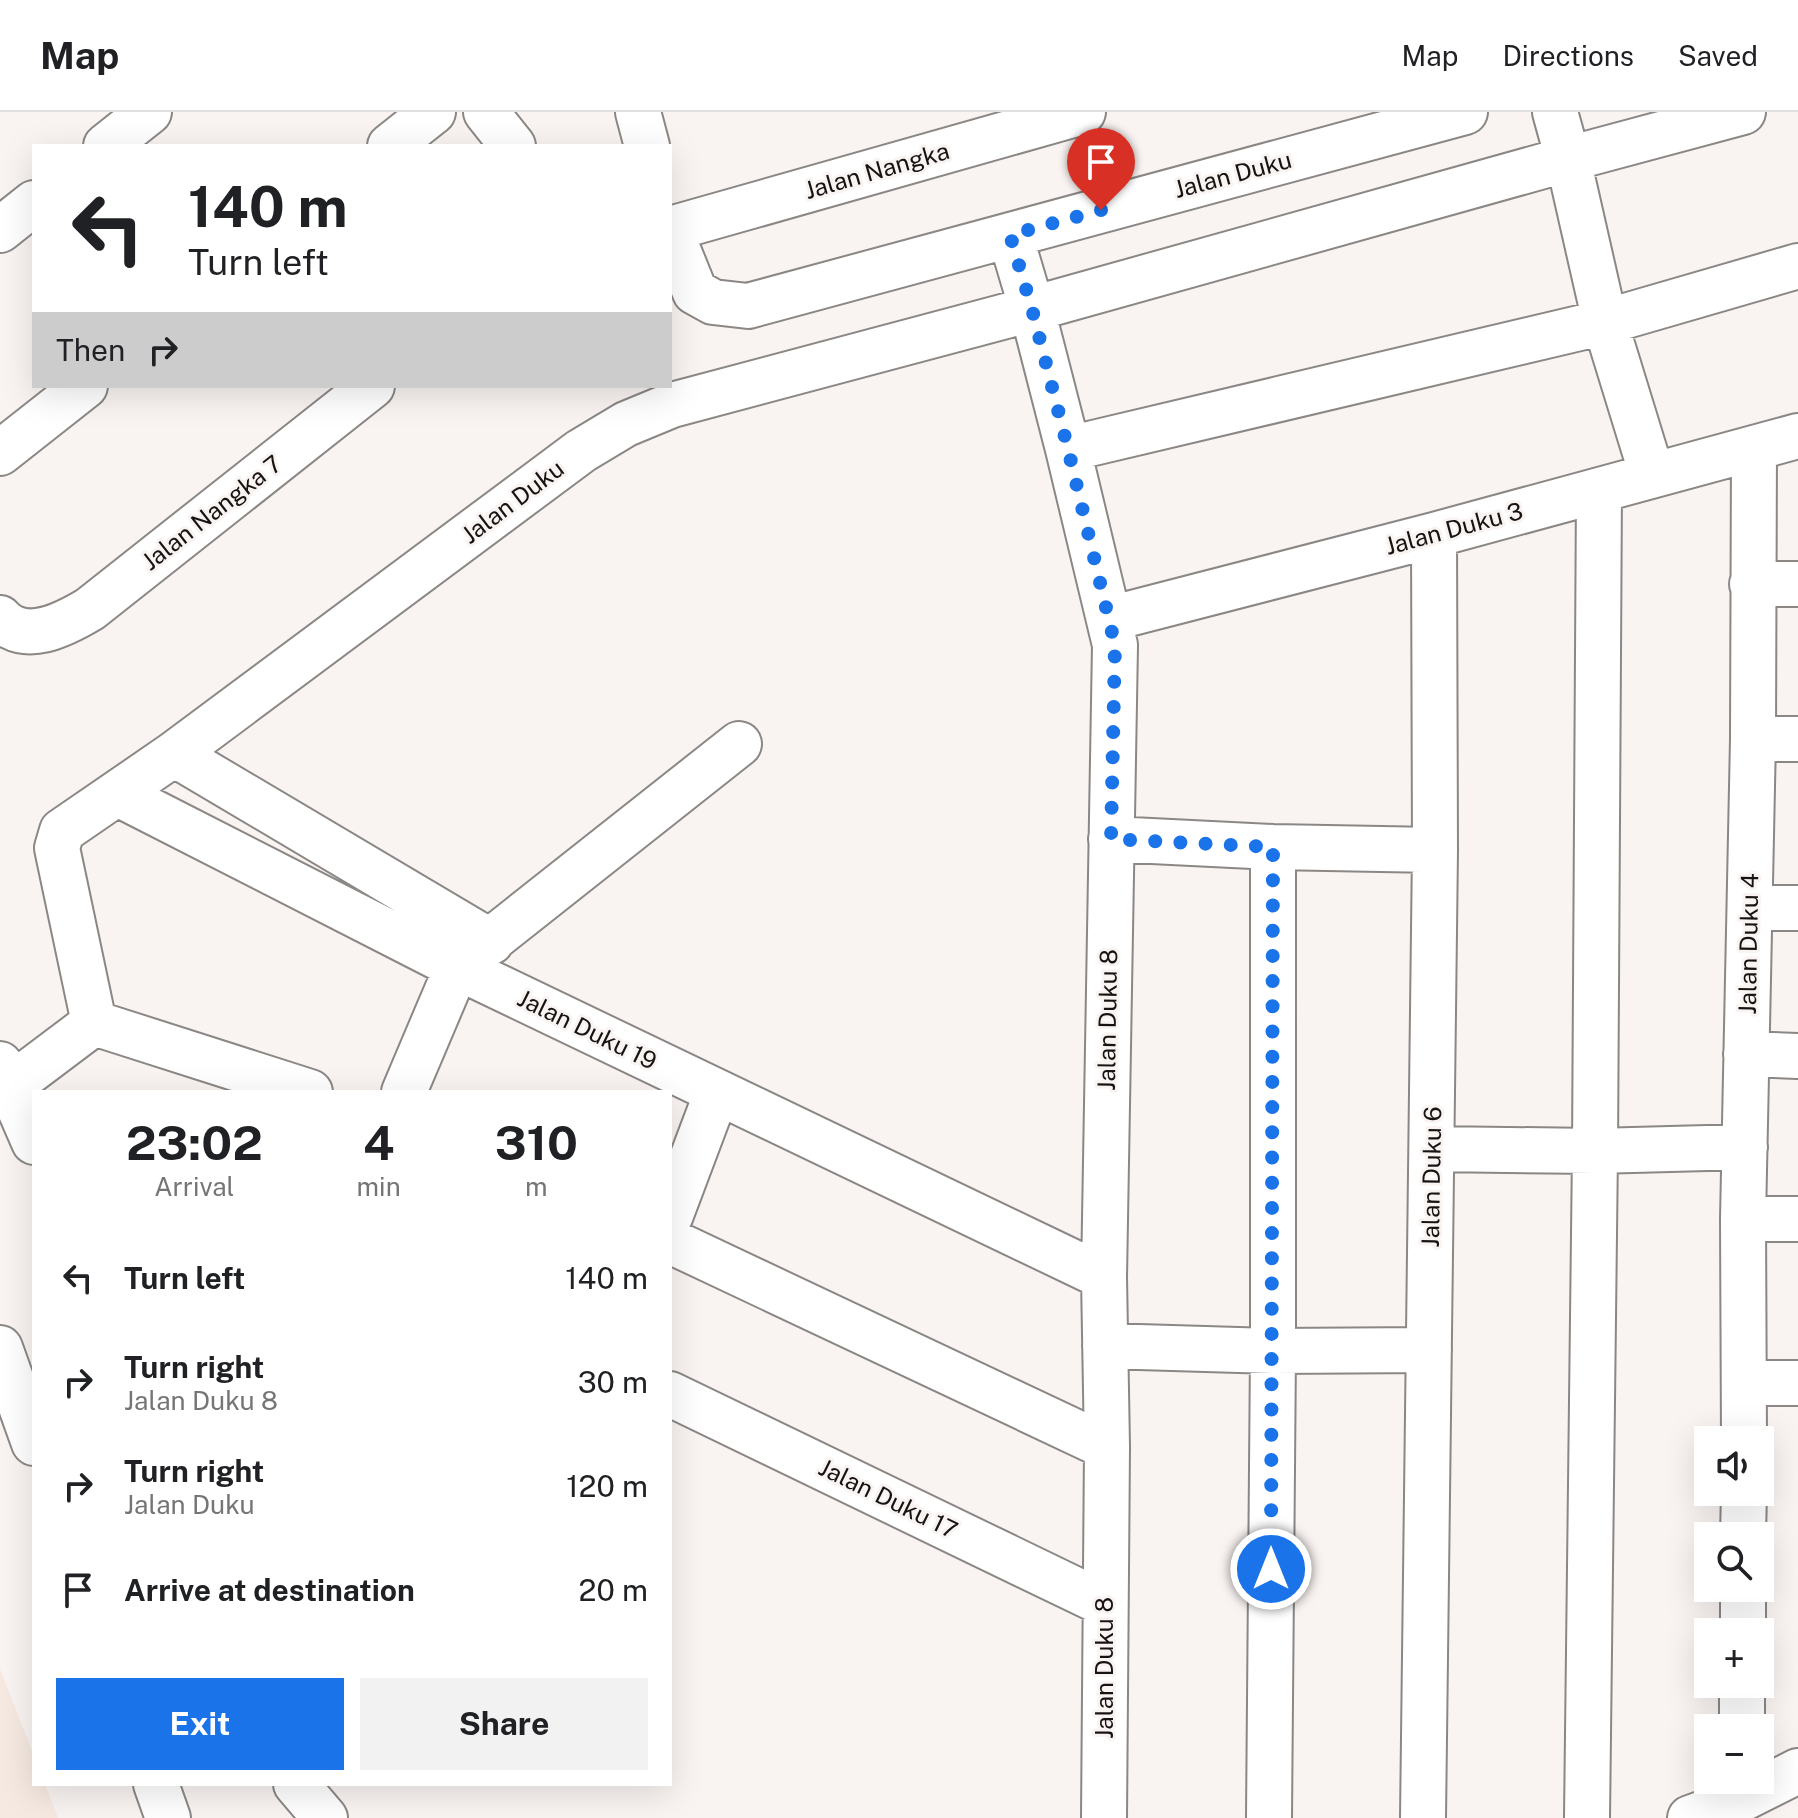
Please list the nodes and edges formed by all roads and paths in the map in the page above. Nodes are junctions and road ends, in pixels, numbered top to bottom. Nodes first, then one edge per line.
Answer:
1 (149, 112) edge
2 (433, 112) edge
3 (486, 112) edge
4 (638, 112) edge
5 (1083, 112) edge
6 (1465, 112) edge
7 (1555, 112) edge
8 (1743, 112) edge
9 (109, 144) edge
10 (393, 144) edge
11 (511, 144) edge
12 (646, 144) edge
13 (1568, 159) junction
14 (32, 205) edge
15 (672, 229) edge
16 (0, 230) edge
17 (672, 235) edge
18 (1010, 235) junction
19 (1798, 266) edge
20 (1032, 309) junction
21 (1605, 322) junction
22 (82, 388) edge
23 (369, 388) edge
24 (1798, 436) edge
25 (1754, 448) junction
26 (1068, 449) junction
27 (0, 453) edge
28 (1652, 475) junction
29 (1599, 490) junction
30 (1434, 535) junction
31 (1752, 584) junction
32 (1798, 584) edge
33 (0, 618) edge
34 (1109, 619) junction
35 (1753, 739) junction
36 (1798, 739) edge
37 (739, 744) dead end
38 (174, 754) junction
39 (118, 794) junction
40 (1111, 839) junction
41 (1273, 847) junction
42 (1435, 850) junction
43 (1750, 908) junction
44 (1798, 908) edge
45 (474, 954) junction
46 (94, 1023) junction
47 (1746, 1054) junction
48 (1798, 1056) edge
49 (4, 1076) edge
50 (304, 1090) edge
51 (405, 1090) edge
52 (717, 1092) junction
53 (32, 1138) edge
54 (1745, 1147) junction
55 (1433, 1149) junction
56 (1595, 1151) junction
57 (672, 1212) edge
58 (1743, 1219) junction
59 (1798, 1219) edge
60 (672, 1242) edge
61 (1104, 1277) junction
62 (1105, 1346) junction
63 (0, 1348) edge
64 (1429, 1350) junction
65 (1273, 1351) junction
66 (1744, 1383) junction
67 (1798, 1383) edge
68 (672, 1395) edge
69 (1744, 1426) edge
70 (32, 1437) edge
71 (1107, 1447) junction
72 (1105, 1604) junction
73 (1798, 1771) edge
74 (1774, 1779) edge
75 (157, 1786) edge
76 (284, 1786) edge
77 (298, 1786) edge
78 (1736, 1794) edge
79 (168, 1818) edge
80 (294, 1818) edge
81 (325, 1818) edge
82 (1104, 1818) edge
83 (1269, 1818) edge
84 (1423, 1818) edge
85 (1587, 1818) edge
86 (1690, 1818) edge

1 - 9 main road
2 - 10 main road
3 - 11 main road
4 - 12 main road
5 - 15 main road, Jalan Nangka
6 - 18 main road, Jalan Duku
7 - 13 main road
8 - 13 main road, Jalan Duku
13 - 20 main road, Jalan Duku
13 - 21 main road
14 - 16 main road
17 - 18 main road, Jalan Duku
18 - 20 main road, Jalan Duku 8
19 - 21 main road
20 - 26 main road, Jalan Duku 8
20 - 38 main road, Jalan Duku
21 - 26 main road
21 - 28 main road
22 - 27 main road
23 - 33 main road, Jalan Nangka 7
24 - 25 main road, Jalan Duku 3
25 - 28 main road, Jalan Duku 3
25 - 31 main road, Jalan Duku 4
26 - 34 main road, Jalan Duku 8
28 - 29 main road, Jalan Duku 3
29 - 30 main road, Jalan Duku 3
29 - 56 main road
30 - 34 main road, Jalan Duku 3
30 - 42 main road, Jalan Duku 6
31 - 32 main road
31 - 35 main road, Jalan Duku 4
34 - 40 main road, Jalan Duku 8
35 - 36 main road
35 - 43 main road, Jalan Duku 4
37 - 45 main road
38 - 39 main road, Jalan Duku
38 - 45 main road
39 - 45 main road, Jalan Duku 19
39 - 46 main road, Jalan Duku
40 - 41 main road
40 - 61 main road, Jalan Duku 8
41 - 42 main road
41 - 65 main road
42 - 55 main road, Jalan Duku 6
43 - 44 main road
43 - 47 main road, Jalan Duku 4
45 - 51 main road
45 - 52 main road, Jalan Duku 19
46 - 49 main road
46 - 50 main road
47 - 48 main road
47 - 54 main road, Jalan Duku 4
49 - 53 main road
52 - 57 main road
52 - 61 main road, Jalan Duku 19
54 - 56 main road
54 - 58 main road, Jalan Duku 4
55 - 56 main road
55 - 64 main road, Jalan Duku 6
56 - 85 main road
58 - 59 main road
58 - 66 main road, Jalan Duku 4
60 - 71 main road
61 - 62 main road, Jalan Duku 8
62 - 65 main road
62 - 71 main road, Jalan Duku 8
63 - 70 main road
64 - 65 main road
64 - 84 main road, Jalan Duku 6
65 - 83 main road
66 - 67 main road
66 - 69 main road, Jalan Duku 4
68 - 72 main road, Jalan Duku 17
71 - 72 main road, Jalan Duku 8
72 - 82 main road, Jalan Duku 8
73 - 74 main road
75 - 79 main road
76 - 80 main road
77 - 81 main road
78 - 86 main road

